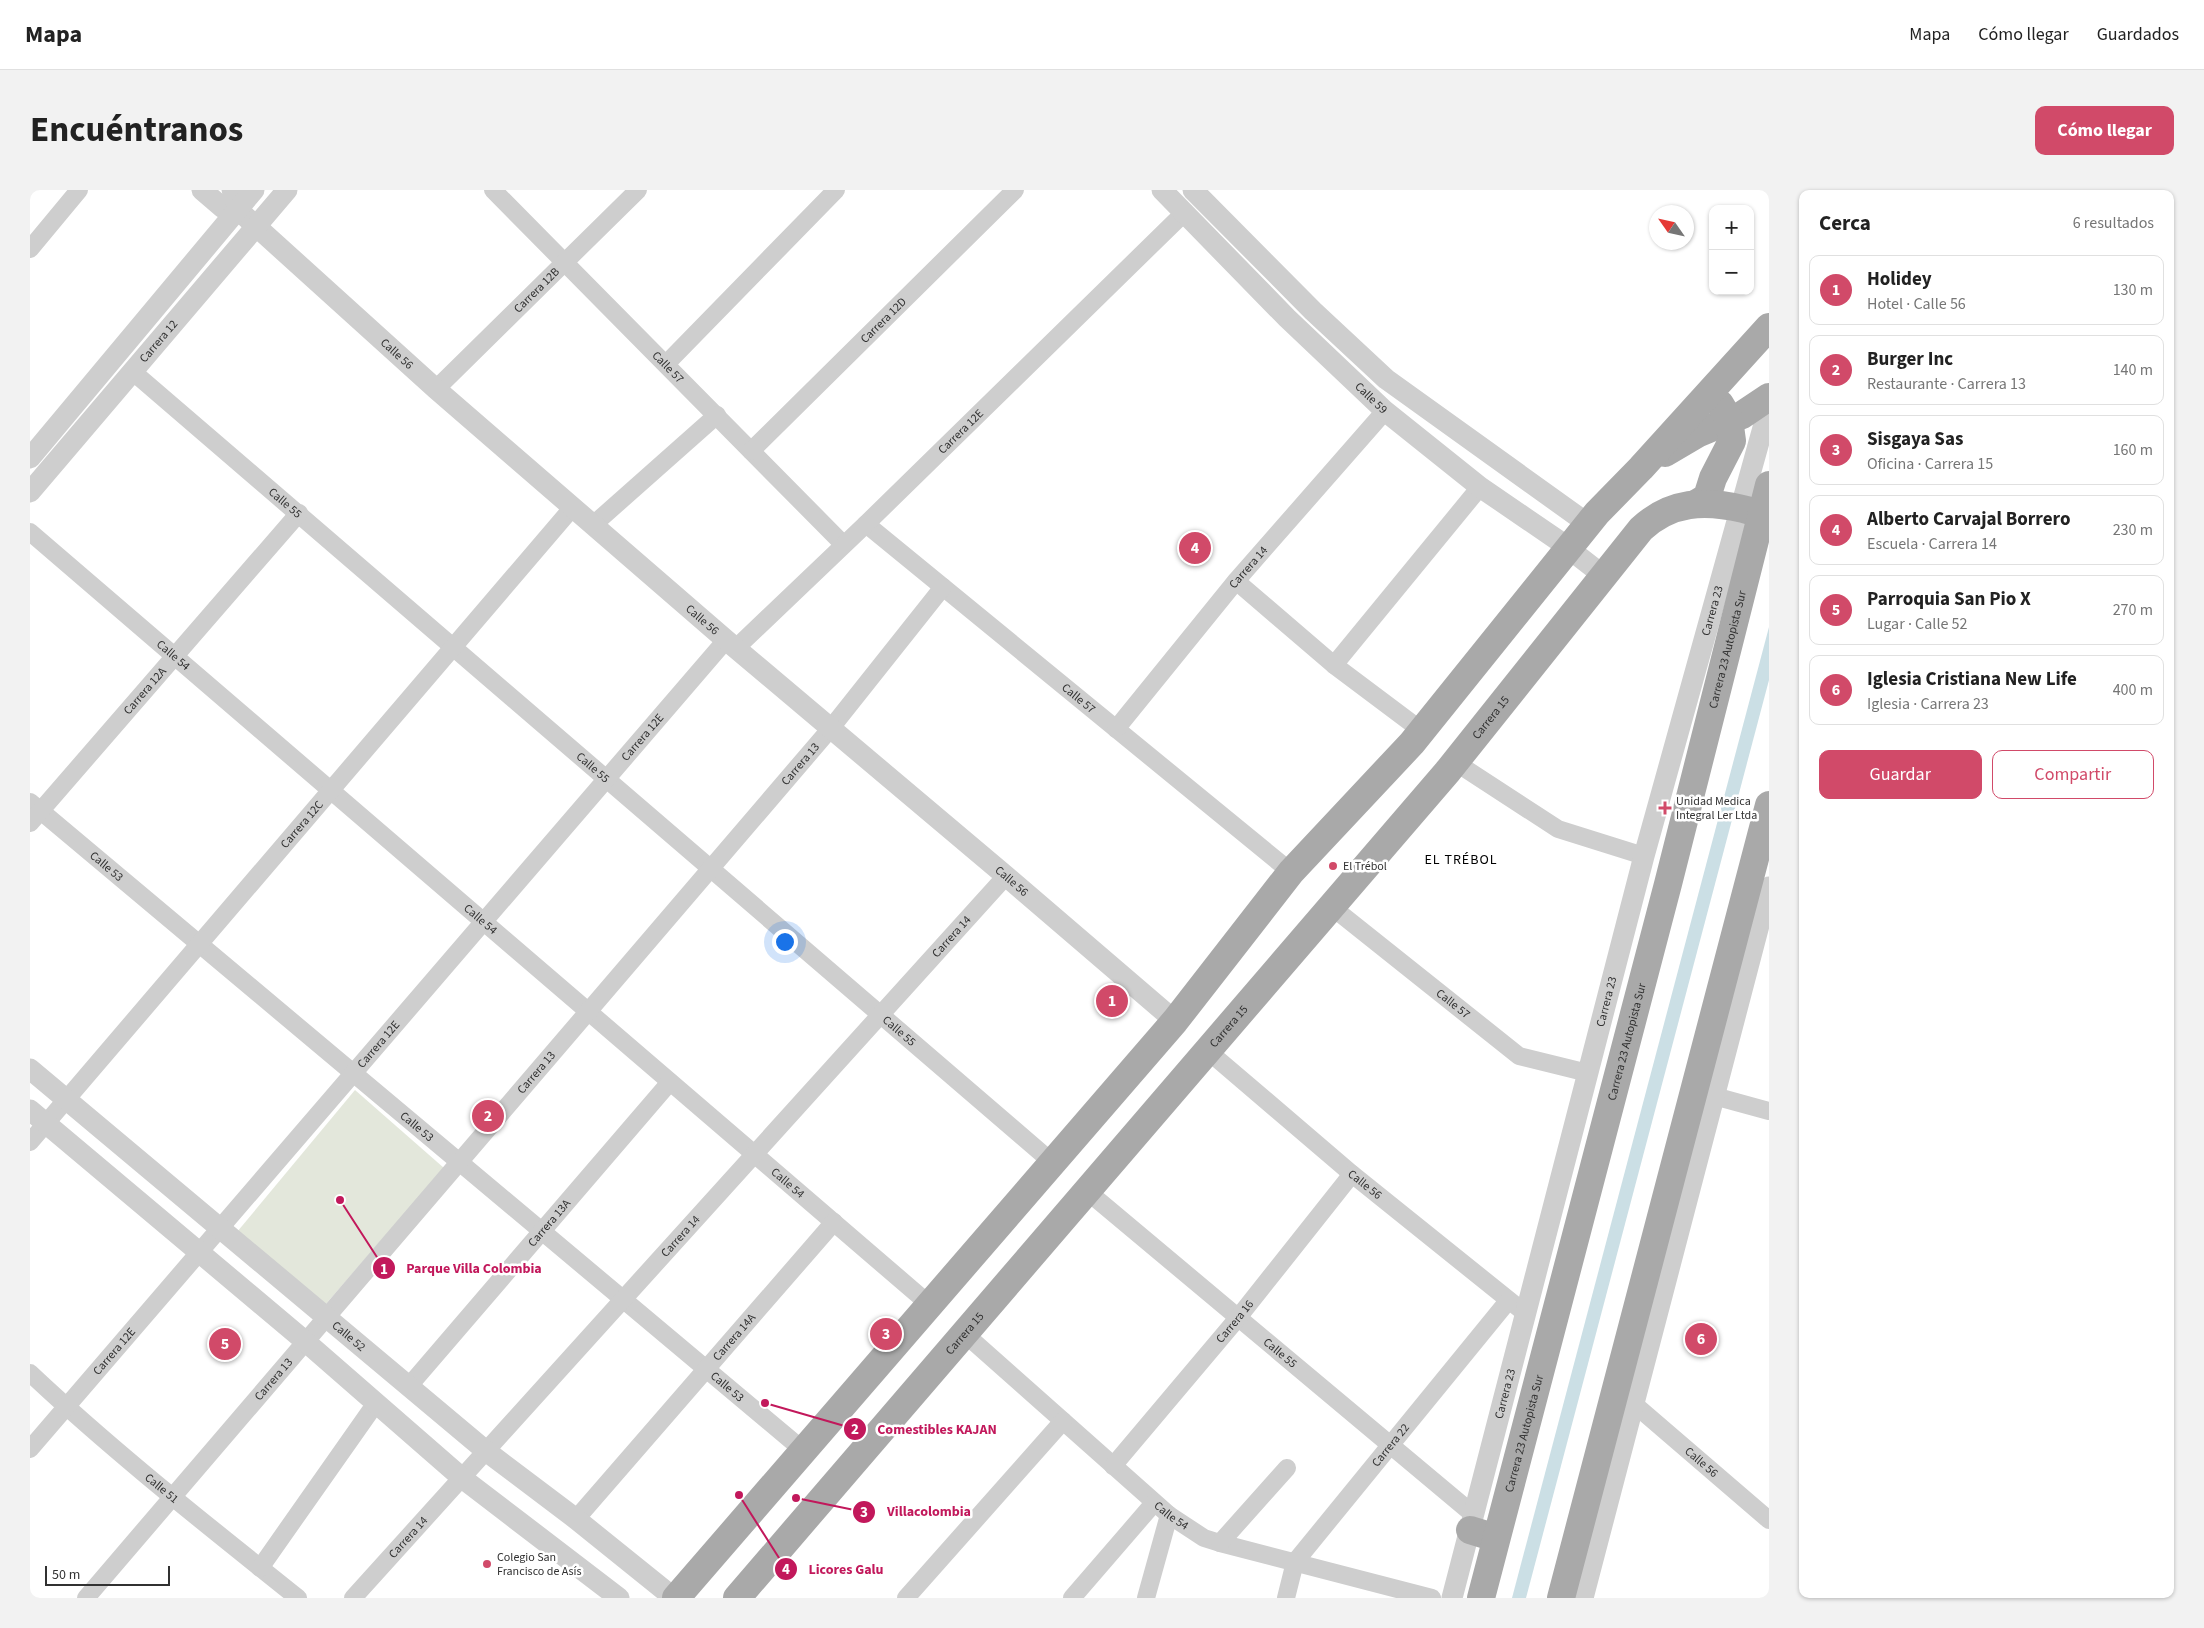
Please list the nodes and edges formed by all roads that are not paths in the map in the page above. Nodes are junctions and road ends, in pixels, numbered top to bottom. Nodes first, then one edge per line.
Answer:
1 (79, 190) edge
2 (202, 190) edge
3 (287, 190) edge
4 (493, 190) edge
5 (638, 190) edge
6 (836, 190) edge
7 (1015, 190) edge
8 (1162, 190) edge
9 (1193, 190) edge
10 (240, 195) edge
11 (1185, 212) junction
12 (256, 226) junction
13 (30, 249) edge
14 (566, 261) junction
15 (1769, 327) edge
16 (666, 364) junction
17 (132, 371) junction
18 (1386, 379) junction
19 (436, 389) junction
20 (1712, 389) junction
21 (1769, 397) edge
22 (1378, 404) junction
23 (1769, 406) edge
24 (717, 415) junction
25 (1729, 419) junction
26 (751, 451) junction
27 (30, 458) edge
28 (1641, 468) junction
29 (1769, 484) edge
30 (1480, 487) junction
31 (30, 492) edge
32 (1697, 503) junction
33 (573, 507) junction
34 (299, 513) junction
35 (1758, 513) edge
36 (866, 524) junction
37 (1588, 524) junction
38 (593, 525) junction
39 (30, 532) edge
40 (843, 544) junction
41 (1569, 549) junction
42 (1604, 576) junction
43 (1236, 581) junction
44 (943, 587) junction
45 (731, 644) junction
46 (454, 646) junction
47 (175, 656) junction
48 (1334, 665) junction
49 (831, 728) junction
50 (1116, 730) junction
51 (1422, 732) junction
52 (1454, 762) junction
53 (607, 779) junction
54 (331, 790) junction
55 (1769, 804) edge
56 (34, 812) edge
57 (1644, 856) junction
58 (712, 869) junction
59 (1291, 872) junction
60 (1006, 876) junction
61 (1769, 887) edge
62 (1332, 908) junction
63 (484, 922) junction
64 (199, 944) junction
65 (589, 1012) junction
66 (881, 1014) junction
67 (1175, 1021) junction
68 (1208, 1051) junction
69 (1703, 1056) junction
70 (30, 1069) edge
71 (1588, 1073) junction
72 (354, 1074) junction
73 (670, 1082) junction
74 (1715, 1093) junction
75 (66, 1100) junction
76 (1769, 1111) edge
77 (38, 1117) edge
78 (30, 1142) edge
79 (1702, 1144) junction
80 (755, 1154) junction
81 (1053, 1162) junction
82 (460, 1163) junction
83 (1673, 1172) junction
84 (1352, 1174) junction
85 (1088, 1191) junction
86 (834, 1222) junction
87 (221, 1230) junction
88 (541, 1231) junction
89 (200, 1254) junction
90 (623, 1299) junction
91 (1508, 1301) junction
92 (930, 1305) junction
93 (1525, 1314) junction
94 (327, 1318) junction
95 (1237, 1319) junction
96 (965, 1334) junction
97 (306, 1342) junction
98 (706, 1369) junction
99 (30, 1373) edge
100 (410, 1386) junction
101 (376, 1403) junction
102 (1634, 1404) junction
103 (66, 1407) junction
104 (1063, 1421) junction
105 (1391, 1444) junction
106 (30, 1449) edge
107 (486, 1451) junction
108 (804, 1451) junction
109 (1112, 1466) junction
110 (1288, 1468) dead end
111 (462, 1478) junction
112 (173, 1498) junction
113 (1154, 1503) junction
114 (1169, 1515) junction
115 (1768, 1516) edge
116 (576, 1519) junction
117 (1472, 1522) junction
118 (1496, 1538) junction
119 (1220, 1543) junction
120 (1294, 1562) junction
121 (260, 1568) junction
122 (86, 1598) edge
123 (298, 1598) edge
124 (353, 1598) edge
125 (619, 1598) edge
126 (675, 1598) edge
127 (738, 1598) edge
128 (906, 1598) edge
129 (1072, 1598) edge
130 (1146, 1598) edge
131 (1286, 1598) edge
132 (1432, 1598) edge
133 (1452, 1598) edge
134 (1481, 1598) edge
135 (1561, 1598) edge
136 (1583, 1598) edge

1 - 13 street
2 - 10 street, Calle 56
3 - 12 street, Carrera 12
4 - 14 street, Calle 57
5 - 14 street, Carrera 12B
6 - 16 street
7 - 26 street, Carrera 12D
8 - 11 street, Calle 59
9 - 18 street, Calle 59
10 - 12 street, Calle 56
10 - 27 street, Carrera 12
11 - 22 street, Calle 59
11 - 36 street, Carrera 12E
12 - 17 street, Carrera 12
12 - 19 street, Calle 56
14 - 16 street, Calle 57
14 - 19 street, Carrera 12B
15 - 20 main road
16 - 24 street, Calle 57
17 - 31 street, Carrera 12
17 - 34 street, Calle 55
18 - 22 street
18 - 37 street, Calle 59
19 - 33 street, Calle 56
20 - 25 main road
20 - 28 main road
21 - 25 main road
22 - 30 street, Calle 59
22 - 43 street, Carrera 14
23 - 35 street, Carrera 23
24 - 26 street, Calle 57
24 - 38 street
25 - 28 main road
25 - 32 main road
26 - 40 street, Calle 57
28 - 37 main road
29 - 35 main road, Carrera 23 Autopista Sur
30 - 41 street, Calle 59
30 - 48 street
32 - 35 main road, Carrera 15
32 - 42 main road, Carrera 15
33 - 38 street, Calle 56
33 - 46 street, Carrera 12C
34 - 46 street, Calle 55
34 - 47 street, Carrera 12A
35 - 57 street, Carrera 23
35 - 118 main road, Carrera 23 Autopista Sur
36 - 40 street, Carrera 12E
36 - 44 street, Calle 57
37 - 41 main road
38 - 45 street, Calle 56
39 - 47 street, Calle 54
40 - 45 street, Carrera 12E
41 - 42 street, Calle 59
41 - 51 main road
42 - 52 main road, Carrera 15
43 - 48 street
43 - 50 street, Carrera 14
44 - 49 street, Carrera 13
44 - 50 street, Calle 57
45 - 49 street, Calle 56
45 - 53 street, Carrera 12E
46 - 53 street, Calle 55
46 - 54 street, Carrera 12C
47 - 54 street, Calle 54
47 - 56 street, Carrera 12A
48 - 51 street
49 - 58 street, Carrera 13
49 - 60 street, Calle 56
50 - 59 street, Calle 57
51 - 59 main road
52 - 57 street
52 - 62 main road, Carrera 15
53 - 58 street, Calle 55
53 - 63 street, Carrera 12E
54 - 63 street, Calle 54
54 - 64 street, Carrera 12C
55 - 69 main road
56 - 64 street, Calle 53
57 - 71 street, Carrera 23
58 - 65 street, Carrera 13
58 - 66 street, Calle 55
59 - 67 main road
60 - 66 street, Carrera 14
60 - 67 street, Calle 56
61 - 74 street
62 - 68 main road, Carrera 15
62 - 71 street, Calle 57
63 - 65 street, Calle 54
63 - 72 street, Carrera 12E
64 - 72 street, Calle 53
64 - 75 street, Carrera 12C
65 - 73 street, Calle 54
65 - 82 street, Carrera 13
66 - 80 street, Carrera 14
66 - 81 street, Calle 55
67 - 81 main road
68 - 84 street, Calle 56
68 - 85 main road, Carrera 15
69 - 74 main road
69 - 83 main road
70 - 75 street, Calle 52
71 - 93 street, Carrera 23
72 - 82 street, Calle 53
72 - 87 street, Carrera 12E
73 - 80 street, Calle 54
73 - 88 street, Carrera 13A
74 - 76 street
74 - 79 street
75 - 77 street, Carrera 12C
75 - 87 street, Calle 52
77 - 78 street, Carrera 12C
77 - 89 street
79 - 83 main road
79 - 102 street
80 - 86 street, Calle 54
80 - 90 street, Carrera 14
81 - 92 main road
82 - 88 street, Calle 53
82 - 94 street, Carrera 13
83 - 135 main road
84 - 91 street, Calle 56
84 - 95 street, Carrera 16
85 - 95 street, Calle 55
85 - 96 main road, Carrera 15
86 - 92 street, Calle 54
86 - 98 street, Carrera 14A
87 - 89 street, Carrera 12E
87 - 94 street, Calle 52
88 - 90 street, Calle 53
88 - 100 street, Carrera 13A
89 - 97 street
89 - 103 street, Carrera 12E
90 - 98 street, Calle 53
90 - 107 street, Carrera 14
91 - 93 street, Calle 56
91 - 105 street, Carrera 22
92 - 108 main road
93 - 117 street, Carrera 23
94 - 97 street, Carrera 13
94 - 100 street, Calle 52
95 - 105 street, Calle 55
95 - 109 street, Carrera 16
96 - 104 street, Calle 54
96 - 127 main road, Carrera 15
97 - 101 street
97 - 112 street, Carrera 13
98 - 108 street, Calle 53
98 - 116 street, Carrera 14A
99 - 103 street, Calle 51
100 - 107 street, Calle 52
101 - 111 street
101 - 121 street
102 - 115 street, Calle 56
102 - 136 street
103 - 106 street, Carrera 12E
103 - 112 street, Calle 51
104 - 109 street, Calle 54
104 - 128 street
105 - 117 street, Calle 55
105 - 120 street, Carrera 22
107 - 111 street, Carrera 14
107 - 116 street, Calle 52
108 - 126 main road
109 - 113 street, Calle 54
110 - 119 street
111 - 124 street, Carrera 14
111 - 125 street
112 - 121 street, Calle 51
112 - 122 street, Carrera 13
113 - 114 street, Calle 54
113 - 129 street
114 - 119 street, Calle 54
114 - 130 street
116 - 126 street, Calle 52
117 - 118 main road
117 - 133 street, Carrera 23
118 - 134 main road, Carrera 23 Autopista Sur
119 - 120 street, Calle 54
120 - 131 street, Carrera 22
120 - 132 street, Calle 54
121 - 123 street, Calle 51

